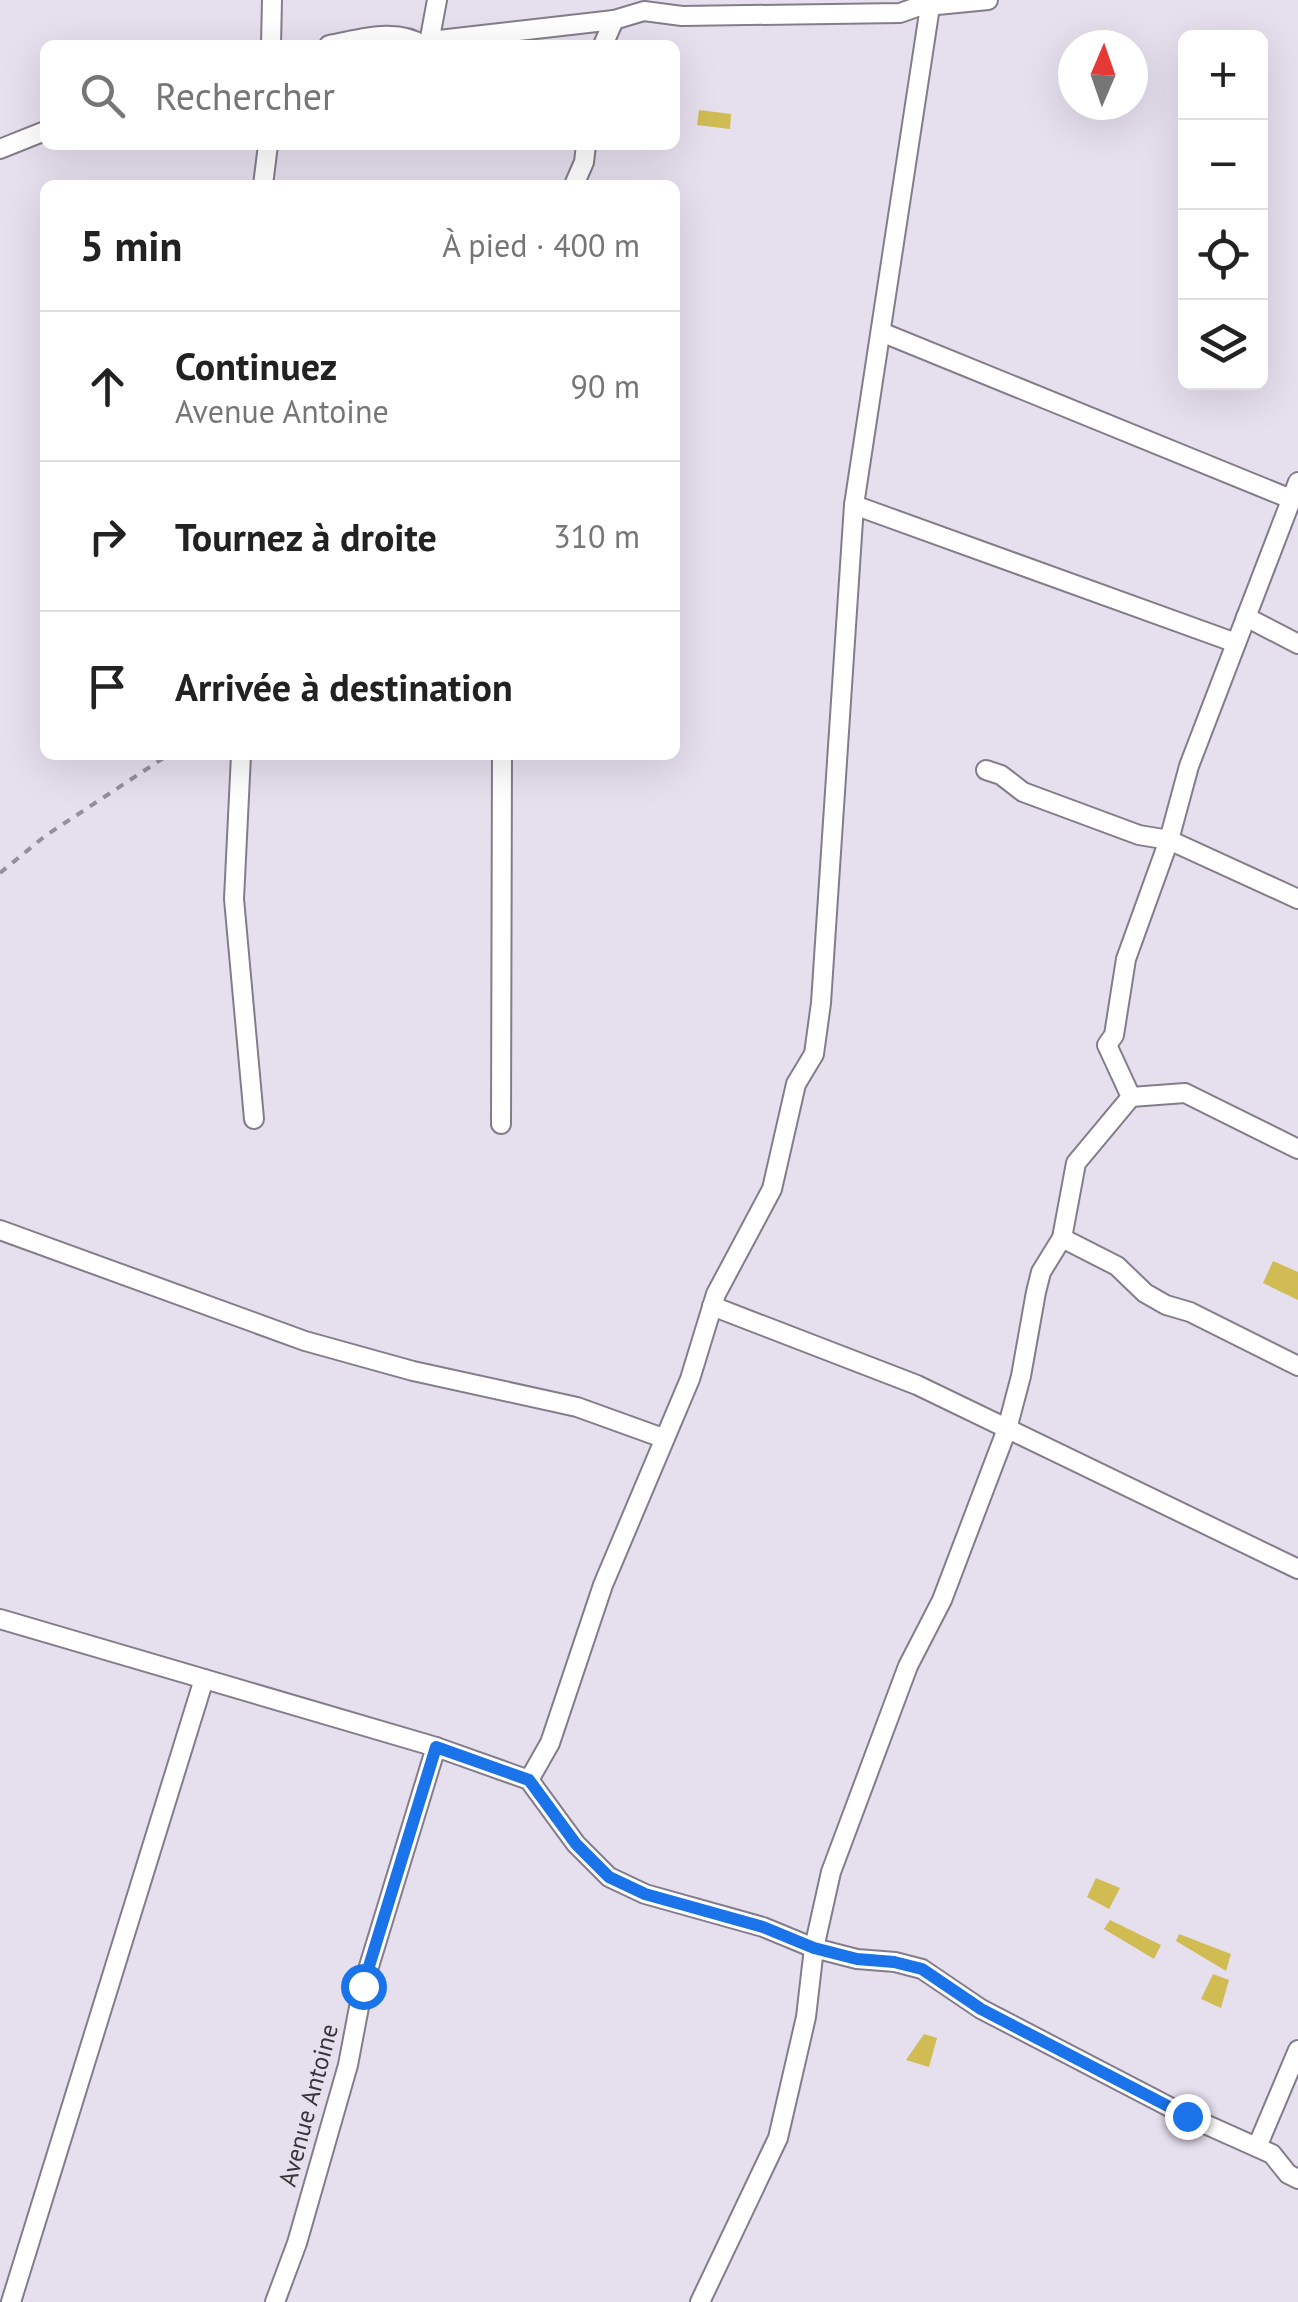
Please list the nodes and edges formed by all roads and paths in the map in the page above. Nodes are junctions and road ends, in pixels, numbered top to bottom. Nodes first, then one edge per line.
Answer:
1 (272, 0) edge
2 (437, 0) edge
3 (988, 0) edge
4 (932, 3) edge
5 (614, 20) junction
6 (271, 40) edge
7 (360, 40) edge
8 (416, 40) edge
9 (426, 40) edge
10 (456, 40) edge
11 (605, 40) edge
12 (40, 132) edge
13 (0, 150) edge
14 (268, 150) edge
15 (585, 150) edge
16 (264, 180) edge
17 (576, 180) edge
18 (881, 332) junction
19 (1294, 490) edge
20 (854, 505) junction
21 (1246, 617) junction
22 (1236, 643) junction
23 (1298, 644) edge
24 (160, 760) edge
25 (240, 760) edge
26 (502, 760) edge
27 (986, 770) dead end
28 (1169, 840) junction
29 (0, 872) edge
30 (1298, 899) edge
31 (1132, 1097) junction
32 (254, 1119) dead end
33 (501, 1124) dead end
34 (1298, 1150) edge
35 (0, 1230) edge
36 (1062, 1238) junction
37 (712, 1306) junction
38 (1298, 1366) edge
39 (1007, 1429) junction
40 (663, 1438) junction
41 (1298, 1569) edge
42 (0, 1619) edge
43 (204, 1679) junction
44 (436, 1747) junction
45 (529, 1780) junction
46 (814, 1948) junction
47 (1298, 2050) edge
48 (1258, 2147) junction
49 (1298, 2180) edge
50 (10, 2302) edge
51 (275, 2302) edge
52 (700, 2302) edge

1 - 6 street
2 - 9 street
3 - 4 street
4 - 5 street
4 - 18 street
5 - 10 street
5 - 11 street
7 - 8 street
12 - 13 street
14 - 16 street
15 - 17 street
18 - 19 street
18 - 20 street
19 - 21 street
20 - 22 street
20 - 37 street
21 - 22 street
21 - 23 street
22 - 28 street
24 - 29 path
25 - 32 street
26 - 33 street
27 - 28 street
28 - 30 street
28 - 31 street
31 - 34 street
31 - 36 street
35 - 40 street
36 - 38 street
36 - 39 street
37 - 39 street
37 - 40 street
39 - 41 street
39 - 46 street
40 - 45 street
42 - 43 street
43 - 44 street
43 - 50 street
44 - 45 street
44 - 51 street, Avenue Antoine
45 - 46 street
46 - 48 street
46 - 52 street
47 - 48 street
48 - 49 street

